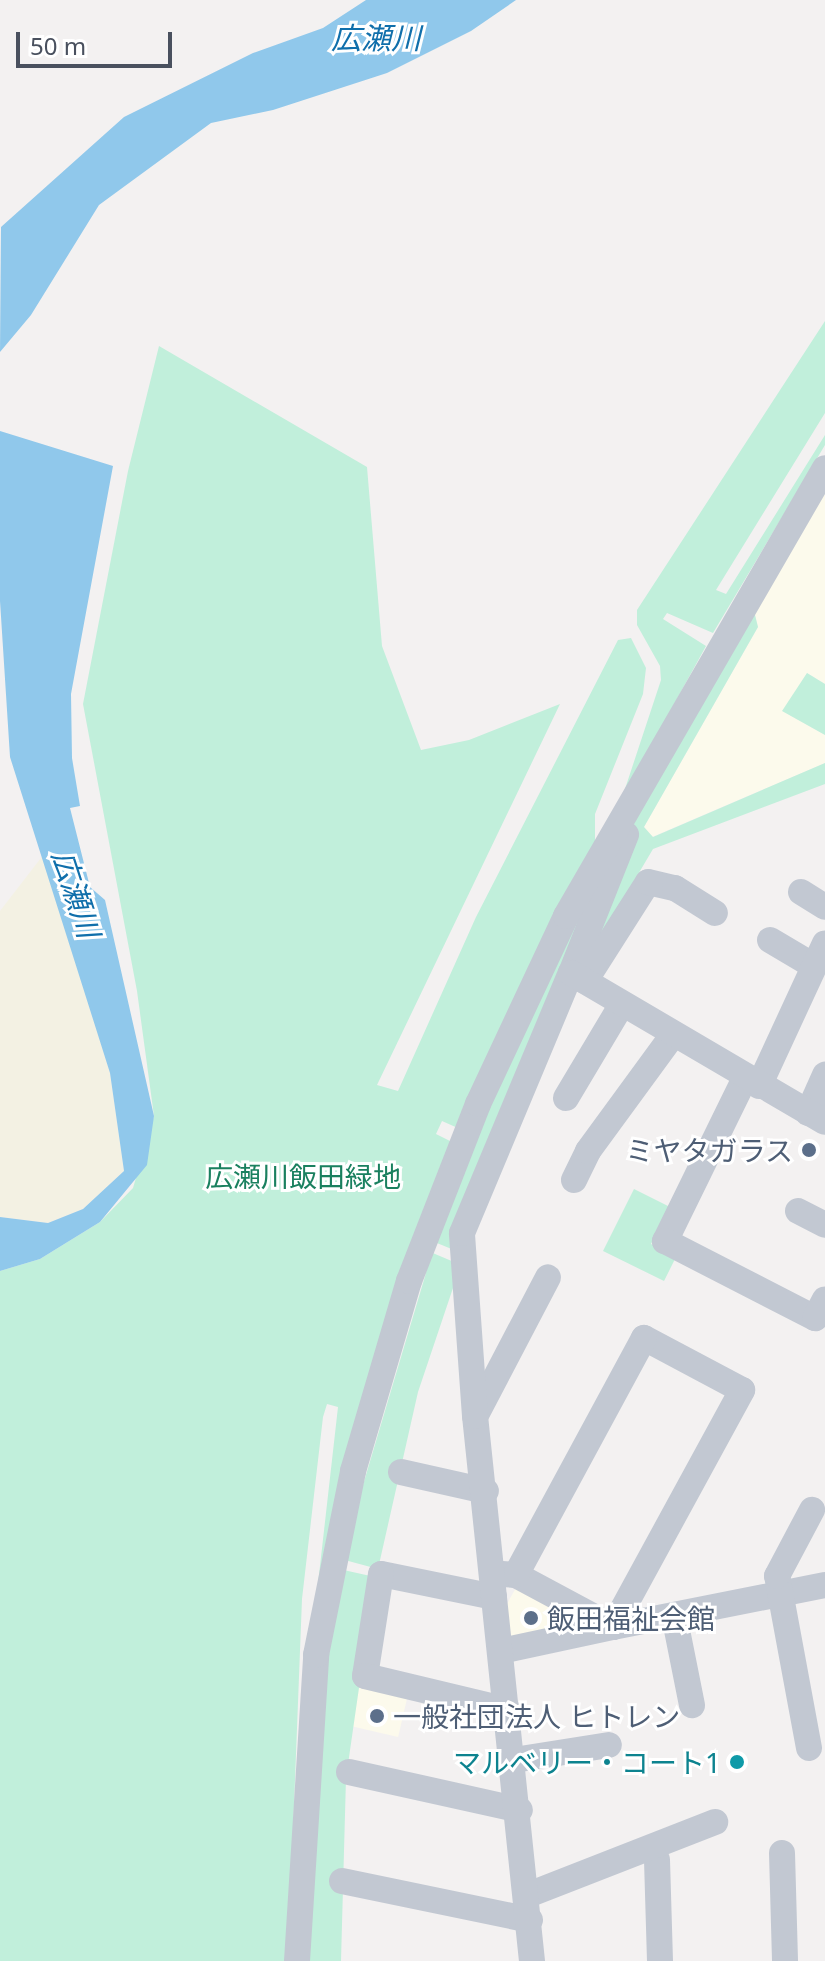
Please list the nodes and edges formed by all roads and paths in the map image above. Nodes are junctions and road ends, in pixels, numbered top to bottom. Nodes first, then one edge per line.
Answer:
1 (825, 468) edge
2 (620, 821) junction
3 (801, 892) dead end
4 (825, 907) edge
5 (715, 913) dead end
6 (770, 940) dead end
7 (819, 955) edge
8 (578, 977) junction
9 (622, 1004) junction
10 (673, 1035) junction
11 (825, 1075) edge
12 (752, 1082) junction
13 (566, 1098) dead end
14 (816, 1117) edge
15 (574, 1180) dead end
16 (798, 1211) dead end
17 (825, 1225) edge
18 (548, 1277) dead end
19 (825, 1299) edge
20 (475, 1416) junction
21 (401, 1472) dead end
22 (486, 1491) junction
23 (812, 1510) dead end
24 (501, 1582) junction
25 (825, 1585) edge
26 (780, 1594) junction
27 (674, 1615) junction
28 (613, 1627) junction
29 (501, 1651) junction
30 (692, 1705) dead end
31 (508, 1710) junction
32 (609, 1745) dead end
33 (809, 1748) dead end
34 (514, 1760) junction
35 (349, 1772) dead end
36 (520, 1810) junction
37 (715, 1822) dead end
38 (782, 1853) dead end
39 (657, 1860) dead end
40 (342, 1881) dead end
41 (529, 1907) junction
42 (297, 1961) edge
43 (532, 1961) edge
44 (660, 1961) edge
45 (785, 1961) edge

1 - 2 street
2 - 8 street
2 - 42 street
3 - 4 street
5 - 8 street
6 - 7 street
7 - 12 street
8 - 9 street
8 - 20 street
9 - 10 street
9 - 13 street
10 - 12 street
10 - 15 street
11 - 14 street
12 - 14 street
12 - 19 street
16 - 17 street
18 - 20 street
20 - 22 street
21 - 22 street
22 - 24 street
23 - 26 street
24 - 28 street
24 - 28 street
24 - 29 street
24 - 31 street
25 - 26 street
26 - 27 street
26 - 33 street
27 - 28 street
27 - 30 street
28 - 29 street
29 - 31 street
31 - 34 street
32 - 34 street
34 - 36 street
35 - 36 street
36 - 41 street
37 - 41 street
38 - 45 street
39 - 44 street
40 - 41 street
41 - 43 street

